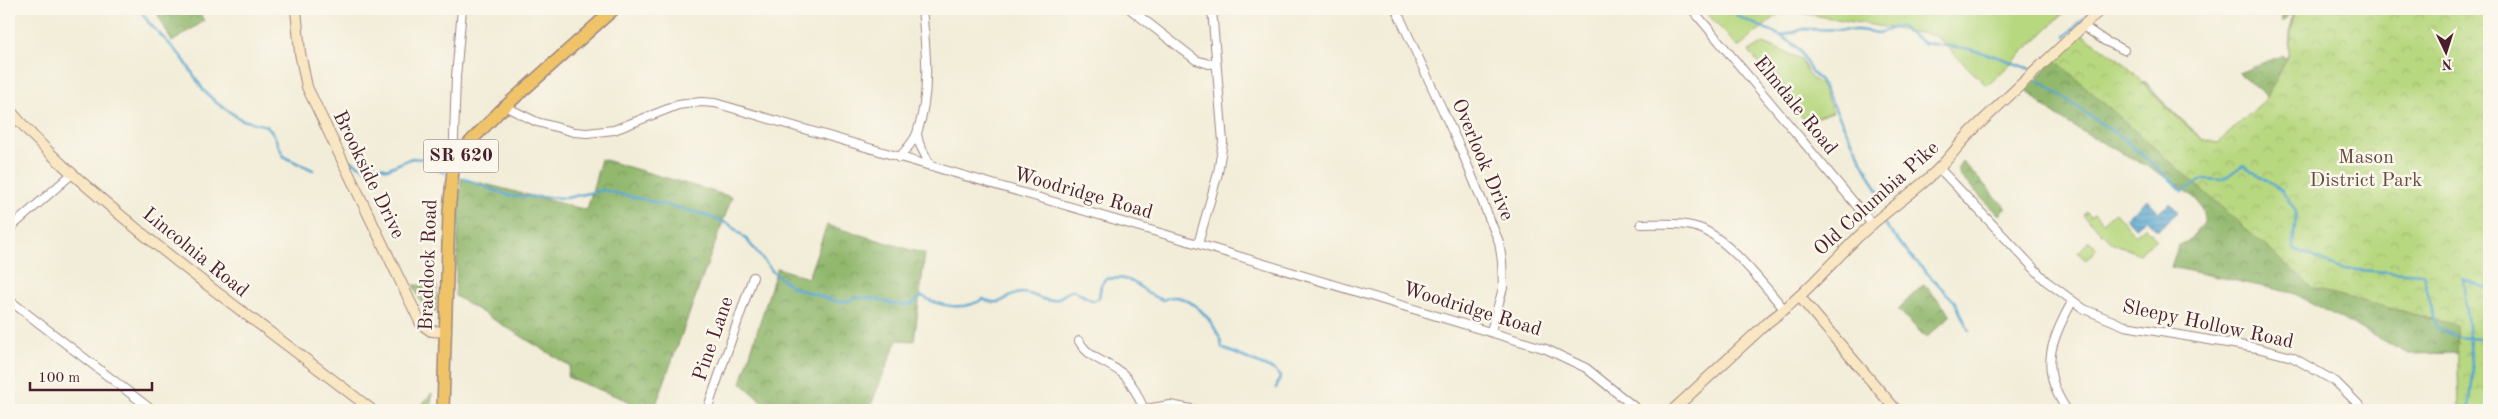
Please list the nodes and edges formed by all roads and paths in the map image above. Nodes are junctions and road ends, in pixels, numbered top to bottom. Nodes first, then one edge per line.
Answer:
1 (296, 9) edge
2 (462, 9) edge
3 (614, 9) edge
4 (922, 9) edge
5 (1130, 9) edge
6 (1212, 9) edge
7 (1396, 9) edge
8 (1692, 9) edge
9 (2101, 9) edge
10 (2083, 26) junction
11 (2124, 50) dead end
12 (1216, 63) junction
13 (506, 106) junction
14 (9, 109) edge
15 (917, 134) junction
16 (899, 158) junction
17 (931, 167) junction
18 (1939, 168) junction
19 (453, 170) junction
20 (72, 174) junction
21 (1641, 224) dead end
22 (1872, 224) junction
23 (9, 229) edge
24 (1198, 244) junction
25 (753, 277) dead end
26 (1799, 296) junction
27 (9, 300) edge
28 (2072, 302) junction
29 (1785, 310) junction
30 (1491, 331) junction
31 (446, 332) junction
32 (1079, 341) dead end
33 (443, 409) edge
34 (152, 410) edge
35 (372, 410) edge
36 (707, 410) edge
37 (1142, 410) edge
38 (1196, 410) edge
39 (1638, 410) edge
40 (1673, 410) edge
41 (1896, 410) edge
42 (2067, 410) edge
43 (2364, 410) edge

1 - 31 street, Brookside Drive
2 - 19 street
3 - 13 main road, Braddock Road / SR 620
4 - 15 street
5 - 12 street
6 - 12 street
7 - 30 street, Overlook Drive
8 - 22 street, Elmdale Road
9 - 10 street, Old Columbia Pike
10 - 11 street
10 - 18 street, Old Columbia Pike
12 - 24 street
13 - 16 street, Woodridge Road
13 - 19 main road, Braddock Road / SR 620
14 - 20 street, Lincolnia Road
15 - 16 street
15 - 17 street
16 - 17 street, Woodridge Road
17 - 24 street, Woodridge Road
18 - 22 street, Old Columbia Pike
18 - 28 street, Sleepy Hollow Road
19 - 31 main road, Braddock Road / SR 620
20 - 23 street
20 - 35 street, Lincolnia Road
21 - 29 street
22 - 26 street, Old Columbia Pike
24 - 30 street, Woodridge Road
25 - 36 street, Pine Lane
26 - 29 street, Old Columbia Pike
26 - 41 street
27 - 34 street
28 - 42 street
28 - 43 street, Sleepy Hollow Road
29 - 40 street, Old Columbia Pike
30 - 39 street, Woodridge Road
31 - 33 main road, Braddock Road / SR 620
32 - 37 street
37 - 38 street

